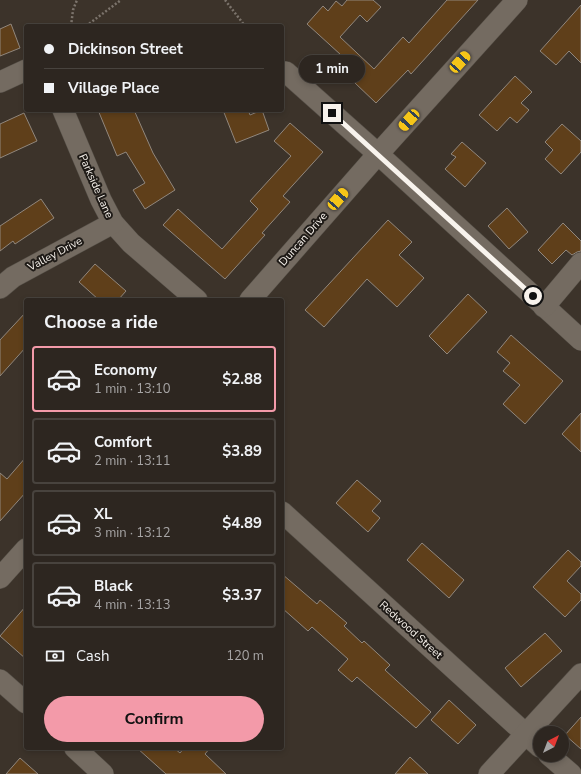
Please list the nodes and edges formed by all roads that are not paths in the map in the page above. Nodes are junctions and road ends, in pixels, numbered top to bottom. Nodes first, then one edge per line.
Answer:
1 (517, 0) edge
2 (24, 71) edge
3 (286, 72) dead end
4 (0, 82) edge
5 (64, 112) edge
6 (378, 154) junction
7 (113, 223) junction
8 (581, 263) edge
9 (0, 288) edge
10 (195, 298) edge
11 (252, 298) edge
12 (544, 307) junction
13 (581, 340) edge
14 (284, 514) edge
15 (24, 551) edge
16 (0, 578) edge
17 (581, 674) edge
18 (0, 680) edge
19 (24, 701) edge
20 (543, 726) edge
21 (533, 740) edge
22 (77, 750) edge
23 (557, 762) edge
24 (104, 774) edge
25 (489, 774) edge
26 (571, 774) edge

1 - 6 street, Duncan Drive
2 - 4 street
3 - 6 street
5 - 7 street, Parkside Lane
6 - 11 street, Duncan Drive
6 - 12 street
7 - 9 street, Valley Drive
7 - 10 street, Parkside Lane
8 - 12 street
12 - 13 street
14 - 21 street, Redwood Street
15 - 16 street
17 - 20 street
18 - 19 street
21 - 25 street
22 - 24 street
23 - 26 street

